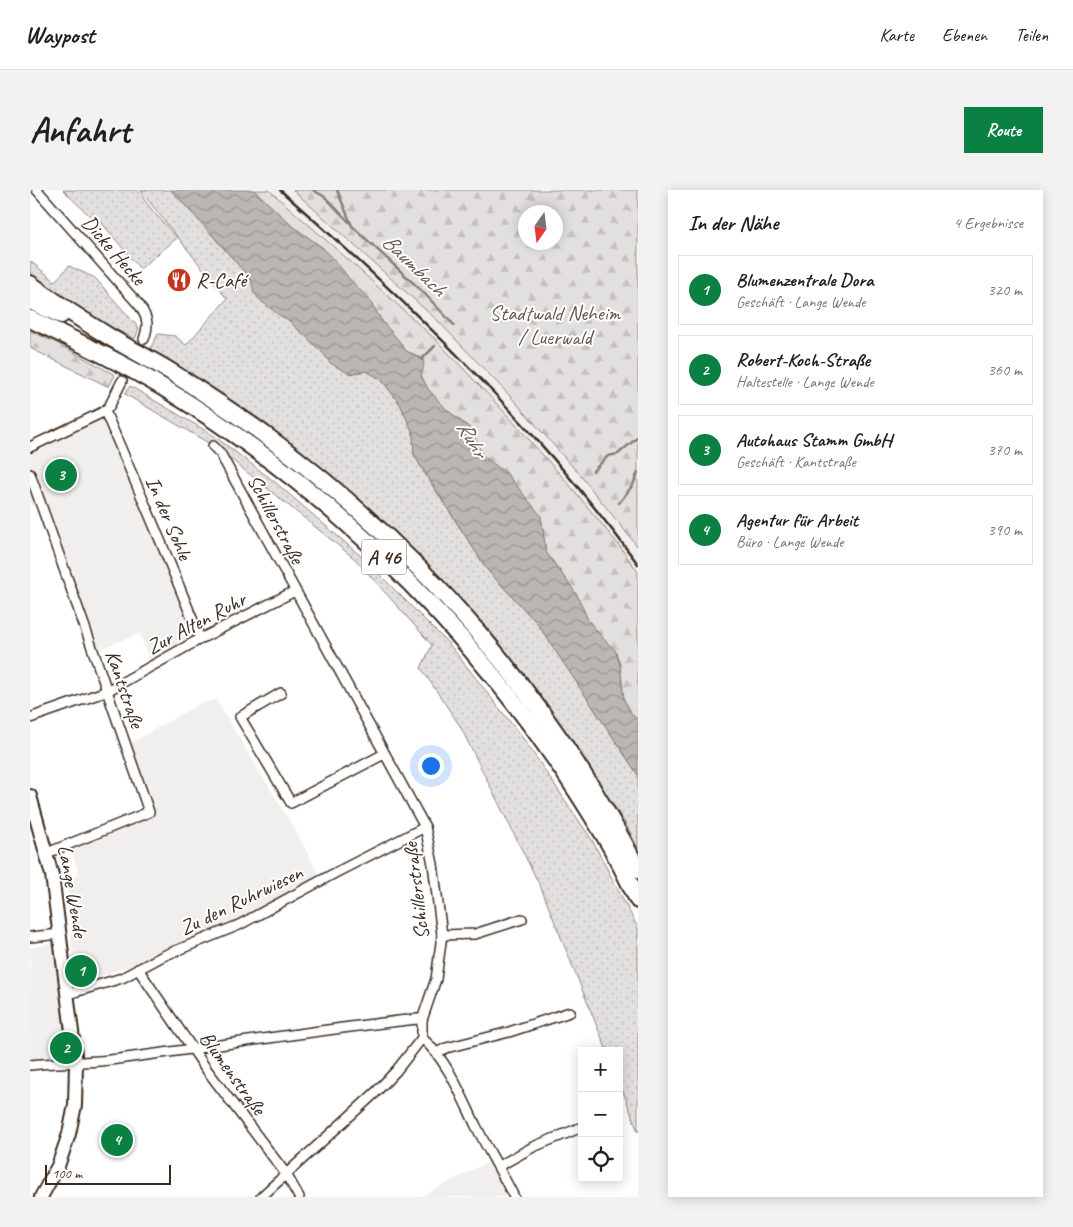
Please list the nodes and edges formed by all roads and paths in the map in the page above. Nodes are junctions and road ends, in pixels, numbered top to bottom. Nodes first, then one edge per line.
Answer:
1 (37, 190) edge
2 (30, 284) edge
3 (30, 301) edge
4 (30, 319) edge
5 (111, 338) junction
6 (144, 340) dead end
7 (122, 382) dead end
8 (105, 410) junction
9 (213, 446) dead end
10 (30, 447) edge
11 (30, 474) edge
12 (295, 591) junction
13 (200, 639) junction
14 (107, 692) junction
15 (281, 693) dead end
16 (30, 718) edge
17 (384, 754) junction
18 (30, 796) edge
19 (425, 827) junction
20 (47, 853) junction
21 (638, 870) edge
22 (638, 900) edge
23 (522, 919) dead end
24 (61, 934) junction
25 (442, 935) junction
26 (30, 937) edge
27 (138, 970) junction
28 (68, 994) junction
29 (570, 1012) dead end
30 (422, 1020) junction
31 (422, 1038) junction
32 (194, 1049) junction
33 (437, 1053) junction
34 (76, 1063) junction
35 (30, 1065) edge
36 (578, 1129) edge
37 (498, 1166) junction
38 (286, 1174) junction
39 (41, 1197) edge
40 (261, 1197) edge
41 (298, 1197) edge
42 (514, 1197) edge

1 - 6 street, Dicke Hecke
2 - 5 highway
3 - 5 highway, A 46
4 - 22 highway, A 46
5 - 21 highway, A 46
7 - 8 street
8 - 10 street
8 - 13 street, In der Sohle
9 - 12 street, Schillerstraße
11 - 14 street, Kantstraße
12 - 13 street, Zur Alten Ruhr
12 - 17 street, Schillerstraße
13 - 14 street, Zur Alten Ruhr
14 - 16 street, Zur Alten Ruhr
14 - 20 street, Kantstraße
15 - 17 street
17 - 19 street, Schillerstraße
18 - 20 street, Lange Wende
19 - 25 street, Schillerstraße
19 - 27 street, Zu den Ruhrwiesen
20 - 24 street, Lange Wende
23 - 25 street
24 - 26 street
24 - 28 street, Lange Wende
25 - 30 street, Schillerstraße
27 - 28 street, Zu den Ruhrwiesen
27 - 32 street, Blumenstraße
28 - 34 street, Lange Wende
29 - 33 street
30 - 31 street, Schillerstraße
30 - 32 street
31 - 33 street
31 - 38 street
32 - 34 street
32 - 38 street, Blumenstraße
33 - 37 street
34 - 35 street
34 - 39 street, Lange Wende
36 - 37 street
37 - 42 street
38 - 40 street
38 - 41 street, Blumenstraße

